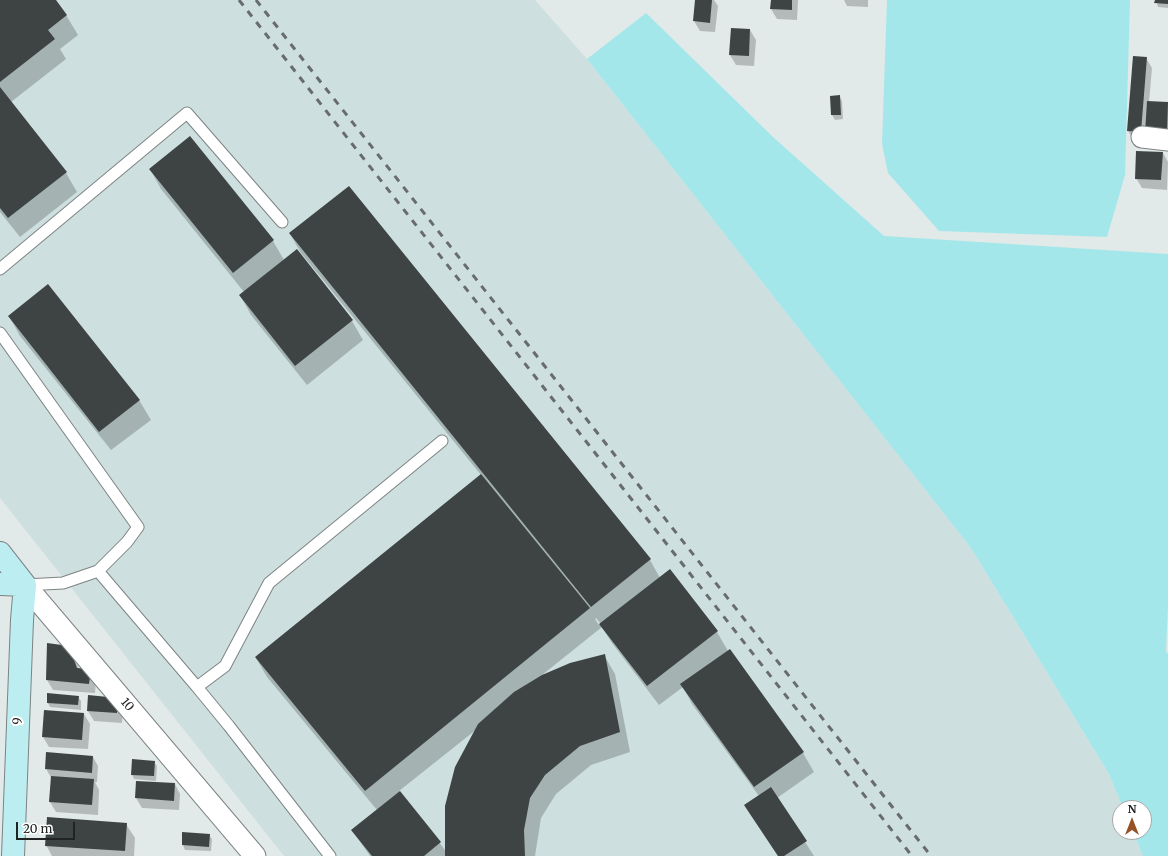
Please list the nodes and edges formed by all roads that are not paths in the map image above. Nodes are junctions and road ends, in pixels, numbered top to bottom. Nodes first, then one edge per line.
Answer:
1 (1142, 137) dead end
2 (1168, 140) edge
3 (282, 222) dead end
4 (0, 269) edge
5 (0, 332) edge
6 (442, 442) dead end
7 (0, 553) edge
8 (98, 571) junction
9 (0, 584) edge
10 (25, 586) junction
11 (197, 687) junction
12 (12, 856) edge
13 (256, 856) edge
14 (330, 856) edge

1 - 2 street
3 - 4 lane
5 - 8 lane
6 - 11 lane
7 - 10 street, 10
8 - 10 lane
8 - 11 lane
9 - 10 street
10 - 12 street, 9
10 - 13 street, 10
11 - 14 lane

